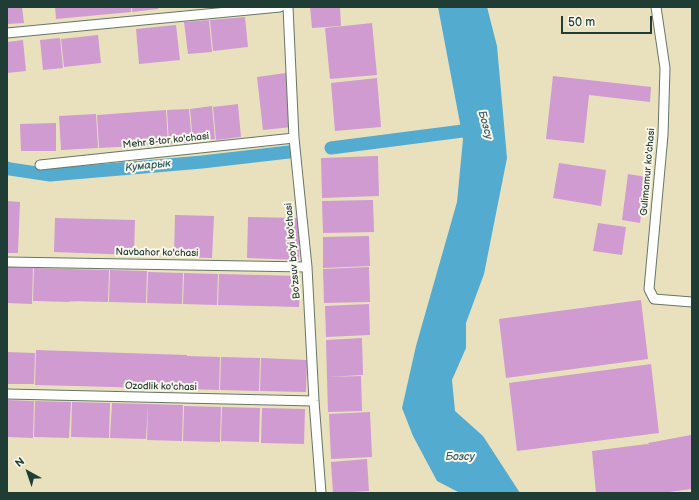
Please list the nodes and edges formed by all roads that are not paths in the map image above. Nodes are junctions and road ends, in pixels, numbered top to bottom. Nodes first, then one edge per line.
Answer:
1 (280, 7) edge
2 (288, 7) edge
3 (656, 7) edge
4 (7, 33) edge
5 (294, 138) junction
6 (40, 165) dead end
7 (7, 262) edge
8 (307, 267) junction
9 (692, 302) edge
10 (7, 394) edge
11 (314, 401) junction
12 (320, 493) edge

1 - 4 street
2 - 5 street, Bo'zsuv bo'yi ko'chasi
3 - 9 street, Gulimamur ko'chasi
5 - 6 street, Mehr 8-tor ko'chasi
5 - 8 street, Bo'zsuv bo'yi ko'chasi
7 - 8 street, Navbahor ko'chasi
8 - 11 street, Bo'zsuv bo'yi ko'chasi
10 - 11 street, Ozodlik ko'chasi
11 - 12 street, Bo'zsuv bo'yi ko'chasi

